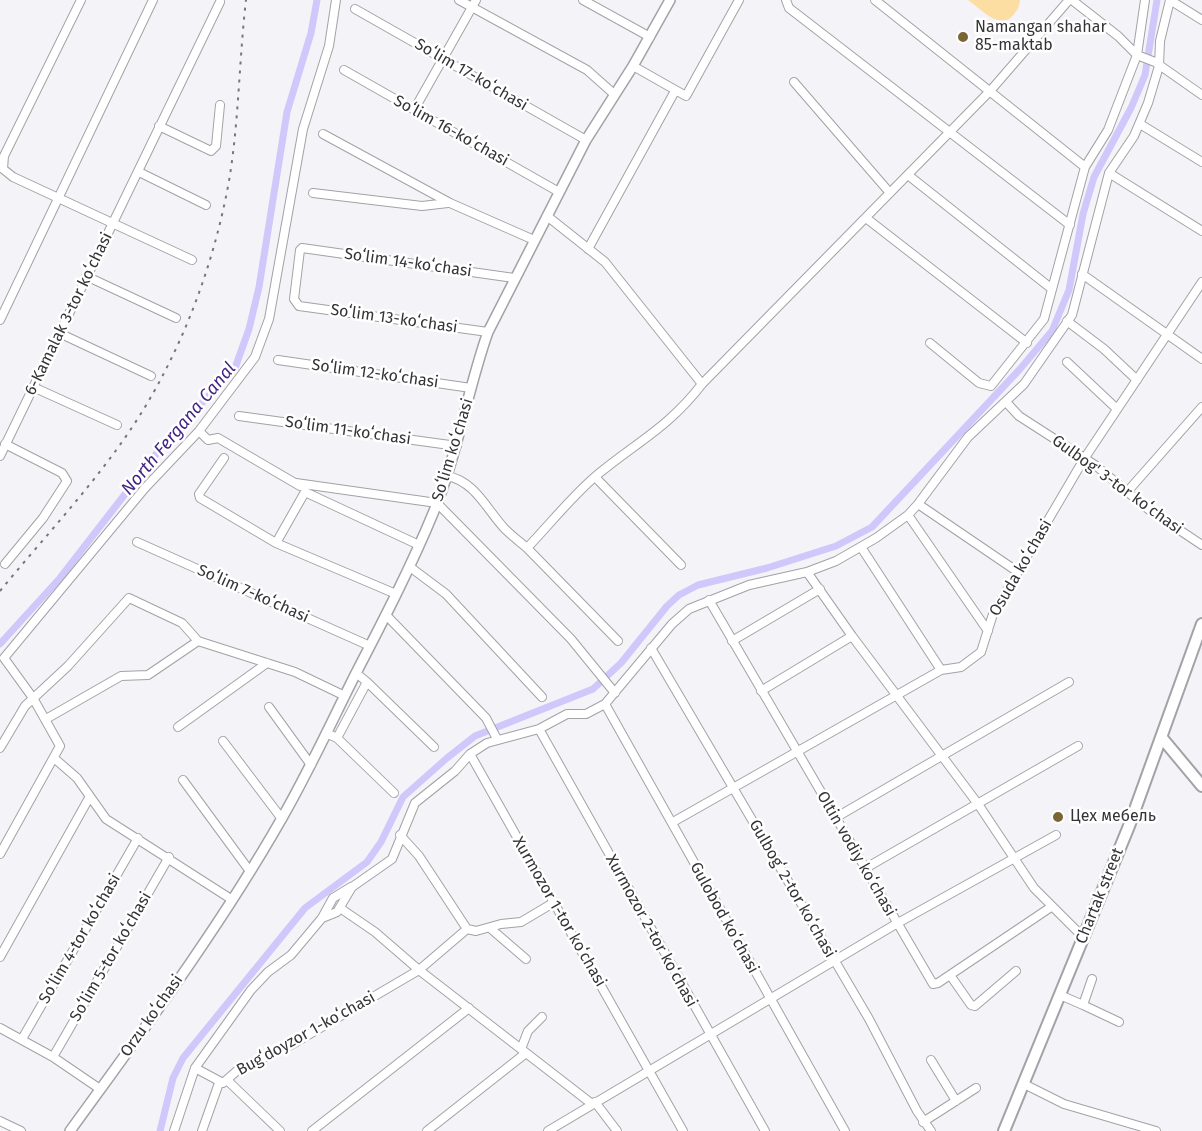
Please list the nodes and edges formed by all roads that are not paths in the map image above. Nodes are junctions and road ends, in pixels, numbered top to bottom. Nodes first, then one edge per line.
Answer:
1 (81, 0) edge
2 (153, 0) edge
3 (336, 0) edge
4 (459, 0) edge
5 (583, 0) edge
6 (670, 0) edge
7 (739, 0) edge
8 (786, 0) edge
9 (876, 0) edge
10 (1070, 0) edge
11 (1144, 0) edge
12 (220, 2) dead end
13 (474, 4) edge
14 (356, 9) dead end
15 (1202, 20) edge
16 (650, 37) junction
17 (1139, 56) junction
18 (443, 59) junction
19 (1157, 64) junction
20 (633, 66) junction
21 (344, 70) dead end
22 (794, 82) dead end
23 (991, 90) junction
24 (675, 91) junction
25 (614, 94) junction
26 (1202, 95) edge
27 (220, 105) dead end
28 (414, 110) junction
29 (1140, 124) junction
30 (159, 126) junction
31 (950, 132) junction
32 (323, 134) dead end
33 (586, 140) junction
34 (0, 144) edge
35 (4, 156) junction
36 (1202, 162) edge
37 (1085, 167) junction
38 (2, 170) edge
39 (139, 172) junction
40 (1109, 173) junction
41 (908, 175) junction
42 (559, 192) junction
43 (313, 193) dead end
44 (890, 193) junction
45 (59, 197) junction
46 (450, 203) junction
47 (206, 205) dead end
48 (547, 216) junction
49 (866, 218) junction
50 (113, 224) junction
51 (1070, 225) junction
52 (1202, 231) edge
53 (534, 240) junction
54 (588, 249) junction
55 (192, 260) dead end
56 (1082, 274) junction
57 (86, 276) junction
58 (514, 278) junction
59 (1202, 282) edge
60 (1052, 289) junction
61 (299, 306) joint
62 (176, 318) dead end
63 (0, 320) edge
64 (1067, 321) junction
65 (488, 332) junction
66 (59, 333) junction
67 (1167, 335) junction
68 (1027, 343) junction
69 (930, 344) dead end
70 (278, 360) dead end
71 (1202, 360) edge
72 (1066, 362) dead end
73 (151, 376) dead end
74 (1137, 380) junction
75 (702, 384) junction
76 (33, 387) junction
77 (471, 388) junction
78 (1006, 402) junction
79 (1202, 407) edge
80 (1117, 409) junction
81 (239, 416) dead end
82 (117, 425) dead end
83 (199, 431) junction
84 (5, 444) junction
85 (457, 446) junction
86 (0, 456) edge
87 (224, 458) dead end
88 (1084, 459) junction
89 (447, 476) junction
90 (595, 477) junction
91 (296, 483) junction
92 (305, 492) junction
93 (1127, 492) junction
94 (437, 503) junction
95 (918, 504) junction
96 (908, 516) junction
97 (136, 542) dead end
98 (276, 543) junction
99 (419, 545) junction
100 (1202, 545) edge
101 (861, 547) junction
102 (527, 548) junction
103 (5, 564) dead end
104 (681, 565) dead end
105 (410, 567) junction
106 (807, 572) junction
107 (1018, 572) junction
108 (820, 589) junction
109 (396, 594) junction
110 (709, 600) junction
111 (386, 615) junction
112 (1202, 624) edge
113 (988, 631) junction
114 (852, 636) junction
115 (198, 641) junction
116 (618, 641) dead end
117 (732, 641) junction
118 (370, 646) junction
119 (651, 648) junction
120 (1197, 653) edge
121 (2, 661) edge
122 (267, 663) junction
123 (941, 670) junction
124 (356, 673) junction
125 (367, 682) junction
126 (1069, 682) dead end
127 (613, 691) junction
128 (761, 691) junction
129 (897, 695) junction
130 (345, 696) junction
131 (542, 697) dead end
132 (33, 698) junction
133 (604, 704) junction
134 (269, 707) dead end
135 (46, 719) junction
136 (178, 727) dead end
137 (539, 729) junction
138 (326, 734) junction
139 (337, 738) junction
140 (496, 738) junction
141 (1162, 738) junction
142 (223, 741) dead end
143 (1078, 746) dead end
144 (434, 747) dead end
145 (0, 748) edge
146 (796, 752) junction
147 (470, 754) junction
148 (943, 756) junction
149 (54, 758) junction
150 (311, 765) junction
151 (183, 780) dead end
152 (1202, 786) edge
153 (733, 788) junction
154 (394, 793) dead end
155 (88, 798) junction
156 (978, 804) junction
157 (835, 818) junction
158 (282, 819) junction
159 (673, 822) junction
160 (400, 835) junction
161 (1056, 835) dead end
162 (138, 838) junction
163 (0, 854) edge
164 (169, 857) junction
165 (1013, 860) junction
166 (864, 869) junction
167 (249, 870) junction
168 (352, 887) junction
169 (231, 899) junction
170 (554, 903) junction
171 (1051, 907) junction
172 (340, 908) junction
173 (322, 918) junction
174 (897, 924) junction
175 (490, 928) junction
176 (467, 930) junction
177 (1083, 937) junction
178 (0, 957) edge
179 (526, 958) dead end
180 (833, 961) junction
181 (419, 970) junction
182 (1016, 971) dead end
183 (950, 975) junction
184 (1092, 980) dead end
185 (1060, 995) junction
186 (769, 999) junction
187 (1083, 1005) junction
188 (469, 1008) junction
189 (542, 1017) dead end
190 (1119, 1022) dead end
191 (0, 1028) edge
192 (708, 1034) junction
193 (22, 1039) junction
194 (524, 1051) junction
195 (53, 1057) junction
196 (931, 1060) dead end
197 (195, 1068) junction
198 (648, 1069) junction
199 (228, 1081) junction
200 (219, 1083) junction
201 (1024, 1084) junction
202 (976, 1088) dead end
203 (100, 1089) junction
204 (956, 1101) junction
205 (594, 1103) junction
206 (0, 1121) edge
207 (924, 1122) junction
208 (21, 1131) edge
209 (70, 1131) edge
210 (174, 1131) edge
211 (202, 1131) edge
212 (279, 1131) edge
213 (312, 1131) edge
214 (427, 1131) edge
215 (548, 1131) edge
216 (617, 1131) edge
217 (683, 1131) edge
218 (765, 1131) edge
219 (845, 1131) edge
220 (931, 1131) edge
221 (1004, 1131) edge
222 (1156, 1131) edge

1 - 35 street
2 - 45 street
3 - 83 street
4 - 13 street
5 - 16 street
6 - 16 street, Soʻlim koʻchasi
7 - 24 street
8 - 31 street
9 - 23 street
10 - 17 street
10 - 23 street
11 - 17 street
12 - 30 street, 6-Kamalak 3-tor koʻchasi
13 - 18 street
13 - 25 street
14 - 18 street, Soʻlim 17-koʻchasi
15 - 19 street
16 - 20 street, Soʻlim koʻchasi
17 - 19 street
17 - 37 street
18 - 28 street
18 - 33 street, Soʻlim 17-koʻchasi
19 - 26 street
19 - 29 street
20 - 24 street
20 - 25 street, Soʻlim koʻchasi
21 - 28 street, Soʻlim 16-koʻchasi
22 - 44 street
23 - 31 street
23 - 37 street
24 - 54 street
25 - 33 street, Soʻlim koʻchasi
27 - 30 street
28 - 42 street, Soʻlim 16-koʻchasi
29 - 36 street
29 - 40 street
30 - 39 street, 6-Kamalak 3-tor koʻchasi
31 - 41 street
31 - 51 street
32 - 46 street
33 - 42 street, Soʻlim koʻchasi
34 - 35 street
35 - 38 street
37 - 51 street
38 - 45 street
39 - 47 street
39 - 50 street, 6-Kamalak 3-tor koʻchasi
40 - 52 street
40 - 56 street
41 - 44 street
41 - 60 street
42 - 48 street, Soʻlim koʻchasi
43 - 46 street
44 - 49 street
45 - 50 street
45 - 63 street
46 - 53 street
48 - 53 street, Soʻlim koʻchasi
48 - 54 street
49 - 68 street
49 - 75 street
50 - 55 street
50 - 57 street, 6-Kamalak 3-tor koʻchasi
51 - 60 street
53 - 58 street, Soʻlim koʻchasi
54 - 75 street
56 - 64 street
56 - 67 street
57 - 62 street
57 - 66 street, 6-Kamalak 3-tor koʻchasi
58 - 61 street, Soʻlim 14-koʻchasi
58 - 65 street, Soʻlim koʻchasi
59 - 67 street, Osuda koʻchasi
60 - 68 street
61 - 65 street, Soʻlim 13-koʻchasi
64 - 74 street
64 - 78 street
65 - 77 street, Soʻlim koʻchasi
66 - 73 street
66 - 76 street, 6-Kamalak 3-tor koʻchasi
67 - 71 street
67 - 74 street, Osuda koʻchasi
68 - 69 street
70 - 77 street, Soʻlim 12-koʻchasi
72 - 80 street
74 - 80 street, Osuda koʻchasi
75 - 90 street
76 - 82 street
76 - 84 street, 6-Kamalak 3-tor koʻchasi
77 - 85 street, Soʻlim koʻchasi
78 - 88 street, Gulbog' 3-tor koʻchasi
78 - 95 street
79 - 93 street
80 - 88 street, Osuda koʻchasi
81 - 85 street, Soʻlim 11-koʻchasi
83 - 91 street
83 - 121 street
84 - 86 street, 6-Kamalak 3-tor koʻchasi
84 - 103 street
85 - 89 street, Soʻlim koʻchasi
87 - 98 street
88 - 93 street, Gulbog' 3-tor koʻchasi
88 - 107 street, Osuda koʻchasi
89 - 94 street, Soʻlim koʻchasi
89 - 102 street
90 - 102 street
90 - 104 street
91 - 92 street
91 - 94 street
92 - 98 street
92 - 99 street
93 - 100 street, Gulbog' 3-tor koʻchasi
94 - 99 street, Soʻlim koʻchasi
94 - 127 street
95 - 96 street
95 - 107 street
96 - 101 street
96 - 113 street
97 - 118 street, Soʻlim 7-koʻchasi
98 - 109 street
99 - 105 street, Soʻlim koʻchasi
101 - 106 street
101 - 123 street
102 - 116 street
105 - 109 street, Soʻlim koʻchasi
105 - 131 street
106 - 108 street
106 - 110 street
107 - 113 street, Osuda koʻchasi
108 - 114 street
108 - 117 street
109 - 111 street, Soʻlim koʻchasi
110 - 117 street, Oltin vodiy koʻchasi
110 - 119 street
111 - 118 street, Soʻlim koʻchasi
111 - 140 street
112 - 120 main road, Chartak street
113 - 123 street, Osuda koʻchasi
114 - 128 street
114 - 129 street
115 - 122 street
115 - 132 street
115 - 135 street
117 - 128 street, Oltin vodiy koʻchasi
118 - 124 street, Soʻlim koʻchasi
119 - 127 street
119 - 153 street, Gulbogʻ 2-tor koʻchasi
120 - 141 main road, Chartak street
121 - 132 street
122 - 130 street
122 - 136 street
123 - 129 street, Osuda koʻchasi
124 - 125 street
124 - 130 street, Soʻlim koʻchasi
125 - 139 street
125 - 144 street
126 - 148 street
127 - 133 street
128 - 146 street, Oltin vodiy koʻchasi
129 - 146 street, Osuda koʻchasi
129 - 148 street
130 - 138 street, Soʻlim koʻchasi
132 - 135 street
132 - 145 street
133 - 137 street
133 - 159 street, Gulobod koʻchasi
134 - 150 street
135 - 149 street
137 - 140 street
137 - 192 street, Xurmozor 2-tor koʻchasi
138 - 139 street
138 - 150 street, Soʻlim koʻchasi
139 - 154 street
140 - 147 street
141 - 152 main road
141 - 177 main road, Chartak street
142 - 158 street
143 - 156 street
146 - 153 street, Osuda koʻchasi
146 - 157 street, Oltin vodiy koʻchasi
147 - 160 street
147 - 170 street, Xurmozor 1-tor koʻchasi
148 - 156 street
148 - 157 street
149 - 155 street
149 - 163 street
150 - 158 street, Soʻlim koʻchasi
151 - 167 street
153 - 159 street, Osuda koʻchasi
153 - 180 street, Gulbogʻ 2-tor koʻchasi
155 - 162 street
155 - 178 street
156 - 165 street
156 - 166 street
157 - 166 street, Oltin vodiy koʻchasi
158 - 167 street, Soʻlim koʻchasi
159 - 186 street, Gulobod koʻchasi
160 - 168 street
160 - 176 street
161 - 165 street
162 - 164 street
162 - 193 street, Soʻlim 4-tor koʻchasi
164 - 169 street
164 - 195 street, Soʻlim 5-tor koʻchasi
165 - 171 street
165 - 174 street
166 - 174 street, Oltin vodiy koʻchasi
167 - 169 street, Soʻlim koʻchasi
168 - 172 street
168 - 173 street
169 - 203 street, Orzu koʻchasi
170 - 175 street
170 - 198 street, Xurmozor 1-tor koʻchasi
171 - 177 street
171 - 183 street
172 - 173 street
172 - 181 street
173 - 197 street
174 - 180 street
174 - 183 street, Oltin vodiy koʻchasi
175 - 176 street
175 - 179 street
176 - 181 street, Bugʻdoyzor 1-koʻchasi
177 - 185 main road, Chartak street
180 - 186 street
180 - 207 street, Gulbogʻ 2-tor koʻchasi
181 - 188 street
181 - 199 street, Bugʻdoyzor 1-koʻchasi
182 - 183 street
184 - 187 street
185 - 187 street
185 - 201 main road, Chartak street
186 - 192 street
186 - 219 street, Gulobod koʻchasi
187 - 190 street
188 - 194 street
188 - 213 street
189 - 194 street
191 - 193 street
192 - 198 street
192 - 218 street, Xurmozor 2-tor koʻchasi
193 - 195 street
194 - 205 street
194 - 214 street
195 - 203 street
196 - 204 street
197 - 200 street, Bugʻdoyzor 1-koʻchasi
197 - 210 street
198 - 205 street
198 - 217 street, Xurmozor 1-tor koʻchasi
199 - 200 street, Bugʻdoyzor 1-koʻchasi
199 - 212 street
200 - 211 street
201 - 221 main road, Chartak street
201 - 222 street
202 - 204 street
203 - 209 street, Orzu koʻchasi
204 - 207 street
205 - 215 street
205 - 216 street
206 - 208 street
207 - 220 street, Gulbogʻ 2-tor koʻchasi

